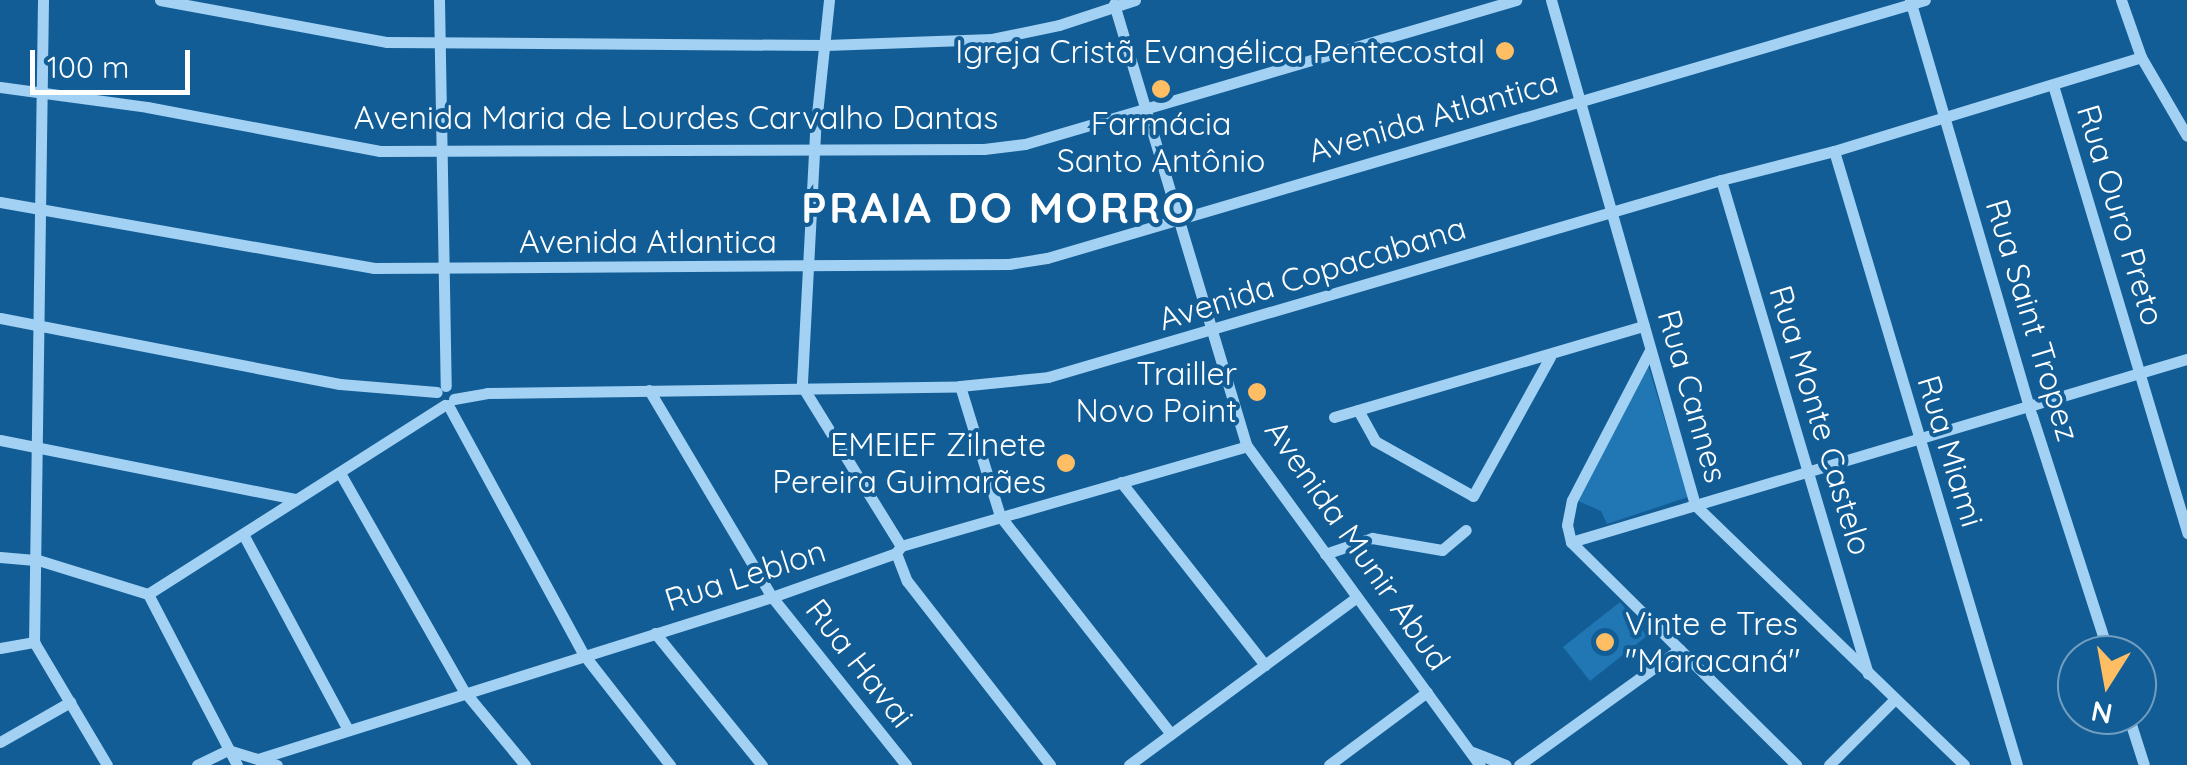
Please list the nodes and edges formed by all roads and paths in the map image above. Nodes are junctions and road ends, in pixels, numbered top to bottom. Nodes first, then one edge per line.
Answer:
1 (43, 0) edge
2 (160, 0) edge
3 (439, 0) edge
4 (829, 0) edge
5 (1135, 0) edge
6 (1516, 0) edge
7 (1551, 0) edge
8 (1925, 0) edge
9 (2121, 0) edge
10 (1910, 2) edge
11 (1114, 4) edge
12 (438, 45) junction
13 (826, 45) junction
14 (2141, 58) junction
15 (2053, 85) junction
16 (0, 87) edge
17 (39, 91) junction
18 (1580, 101) junction
19 (1145, 108) junction
20 (1944, 117) junction
21 (2187, 136) edge
22 (815, 148) junction
23 (439, 150) junction
24 (1834, 151) junction
25 (1720, 180) junction
26 (0, 202) edge
27 (40, 207) junction
28 (1612, 212) junction
29 (1178, 220) junction
30 (441, 268) junction
31 (808, 268) junction
32 (0, 318) edge
33 (40, 323) junction
34 (1644, 326) junction
35 (1211, 333) junction
36 (1650, 350) junction
37 (1550, 357) junction
38 (2187, 359) edge
39 (2139, 373) junction
40 (802, 386) junction
41 (960, 386) junction
42 (649, 390) junction
43 (444, 399) junction
44 (2030, 406) junction
45 (1358, 410) junction
46 (1334, 417) dead end
47 (1918, 439) junction
48 (0, 440) edge
49 (39, 446) junction
50 (1247, 446) junction
51 (1808, 472) junction
52 (340, 473) junction
53 (1121, 482) junction
54 (296, 499) junction
55 (1695, 505) junction
56 (1000, 516) junction
57 (1466, 530) dead end
58 (2187, 533) edge
59 (243, 534) junction
60 (1570, 542) junction
61 (899, 550) junction
62 (1325, 554) junction
63 (0, 557) edge
64 (38, 560) junction
65 (148, 594) junction
66 (772, 597) junction
67 (1357, 597) junction
68 (655, 633) junction
69 (2103, 635) edge
70 (34, 642) junction
71 (0, 648) edge
72 (1680, 649) junction
73 (584, 655) junction
74 (1265, 665) junction
75 (1869, 675) junction
76 (464, 691) junction
77 (1427, 692) junction
78 (1894, 700) junction
79 (70, 702) junction
80 (347, 728) junction
81 (1172, 734) junction
82 (2134, 735) edge
83 (0, 742) edge
84 (228, 750) junction
85 (1470, 751) junction
86 (258, 759) junction
87 (107, 765) edge
88 (198, 765) edge
89 (237, 765) edge
90 (277, 765) edge
91 (525, 765) edge
92 (670, 765) edge
93 (762, 765) edge
94 (906, 765) edge
95 (1050, 765) edge
96 (1129, 765) edge
97 (1330, 765) edge
98 (1480, 765) edge
99 (1506, 765) edge
100 (1518, 765) edge
101 (1796, 765) edge
102 (1829, 765) edge
103 (1964, 765) edge
104 (2017, 765) edge
105 (2144, 765) edge

1 - 17 street
2 - 12 street
3 - 12 street
4 - 13 street
5 - 11 street
6 - 19 street, Avenida Maria de Lourdes Carvalho Dantas
7 - 18 street, Rua Cannes
8 - 10 street, Avenida Atlantica
9 - 14 street
10 - 18 street, Avenida Atlantica
10 - 20 street, Rua Saint Tropez
11 - 13 street
11 - 19 street, Avenida Munir Abud
12 - 13 street
12 - 23 street
13 - 22 street
14 - 15 street, Avenida Copacabana
14 - 21 street
15 - 20 street, Avenida Copacabana
15 - 39 street, Rua Ouro Preto
16 - 17 street, Avenida Maria de Lourdes Carvalho Dantas
17 - 23 street, Avenida Maria de Lourdes Carvalho Dantas
17 - 27 street
18 - 28 street, Rua Cannes
18 - 29 street, Avenida Atlantica
19 - 22 street, Avenida Maria de Lourdes Carvalho Dantas
19 - 29 street, Avenida Munir Abud
20 - 24 street, Avenida Copacabana
20 - 44 street, Rua Saint Tropez
22 - 23 street, Avenida Maria de Lourdes Carvalho Dantas
22 - 31 street
23 - 30 street
24 - 25 street, Avenida Copacabana
24 - 47 street, Rua Miami
25 - 28 street, Avenida Copacabana
25 - 51 street, Rua Monte Castelo
26 - 27 street, Avenida Atlantica
27 - 30 street, Avenida Atlantica
27 - 33 street
28 - 34 street, Rua Cannes
28 - 35 street, Avenida Copacabana
29 - 31 street, Avenida Atlantica
29 - 35 street, Avenida Munir Abud
30 - 31 street, Avenida Atlantica
30 - 43 street
31 - 40 street
32 - 33 street, Avenida Copacabana
33 - 43 street, Avenida Copacabana
33 - 49 street
34 - 36 street, Rua Cannes
34 - 37 street
35 - 41 street, Avenida Copacabana
35 - 50 street, Avenida Munir Abud
36 - 55 street, Rua Cannes
36 - 60 street
37 - 45 street
37 - 45 street
38 - 39 street
39 - 44 street
39 - 58 street, Rua Ouro Preto
40 - 41 street, Avenida Copacabana
40 - 42 street, Avenida Copacabana
40 - 61 street
41 - 56 street
42 - 43 street, Avenida Copacabana
42 - 66 street, Rua Havai
43 - 52 street
43 - 73 street
44 - 47 street
44 - 69 street, Rua Saint Tropez
45 - 46 street
47 - 51 street
47 - 104 street, Rua Miami
48 - 49 street
49 - 54 street
49 - 64 street
50 - 53 street, Rua Leblon
50 - 62 street, Avenida Munir Abud
51 - 55 street
51 - 75 street, Rua Monte Castelo
52 - 54 street
52 - 76 street
53 - 56 street, Rua Leblon
53 - 74 street
54 - 59 street
55 - 60 street
55 - 75 street, Rua Cannes
56 - 61 street, Rua Leblon
56 - 81 street
57 - 62 street
59 - 65 street
59 - 80 street
60 - 72 street
61 - 66 street, Rua Leblon
61 - 95 street
62 - 67 street, Avenida Munir Abud
63 - 64 street
64 - 65 street
64 - 70 street
65 - 84 street
66 - 68 street, Rua Leblon
66 - 94 street, Rua Havai
67 - 74 street
67 - 77 street, Avenida Munir Abud
68 - 73 street, Rua Leblon
68 - 93 street
70 - 71 street
70 - 79 street
72 - 100 street
72 - 101 street
73 - 76 street, Rua Leblon
73 - 92 street
74 - 81 street
75 - 78 street, Rua Cannes
76 - 80 street, Rua Leblon
76 - 91 street
77 - 85 street, Avenida Munir Abud
77 - 97 street
78 - 102 street
78 - 103 street, Rua Cannes
79 - 83 street
79 - 87 street
80 - 86 street, Rua Leblon
81 - 96 street
82 - 105 street
84 - 86 street
84 - 88 street
84 - 89 street
85 - 98 street, Avenida Munir Abud
85 - 99 street
86 - 90 street

